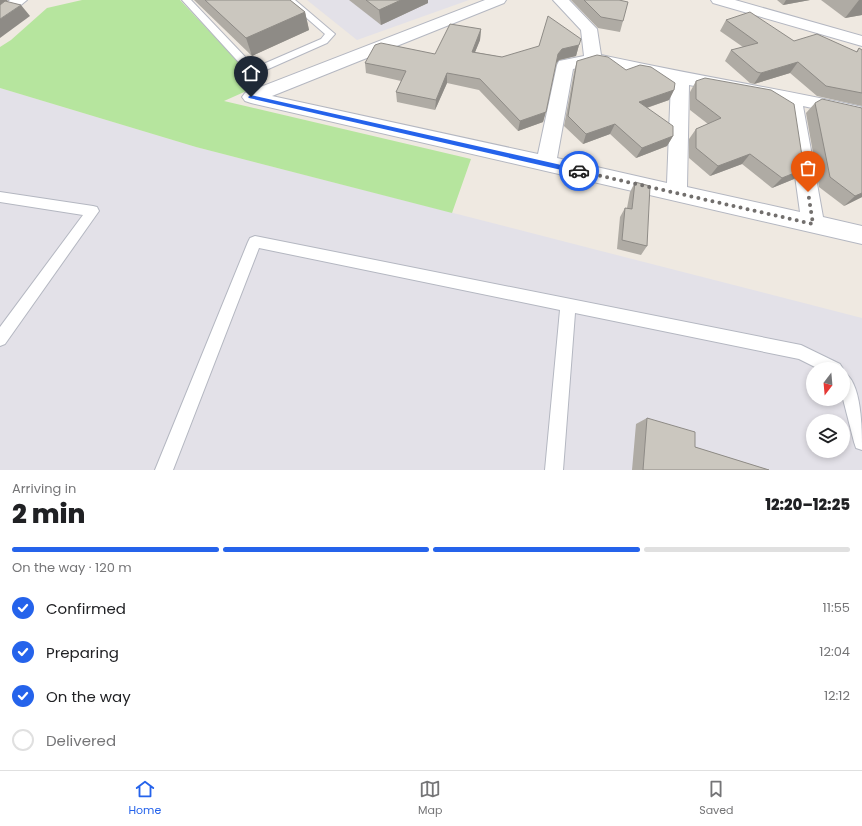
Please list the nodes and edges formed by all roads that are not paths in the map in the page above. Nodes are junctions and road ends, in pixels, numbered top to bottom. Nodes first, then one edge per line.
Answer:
1 (20, 0) edge
2 (186, 0) edge
3 (290, 0) edge
4 (499, 0) edge
5 (560, 0) edge
6 (718, 0) edge
7 (0, 15) edge
8 (862, 41) edge
9 (593, 58) junction
10 (680, 78) junction
11 (793, 98) junction
12 (862, 113) edge
13 (546, 164) junction
14 (677, 194) junction
15 (0, 197) edge
16 (813, 224) junction
17 (862, 235) edge
18 (568, 305) junction
19 (0, 339) edge
20 (821, 362) edge
21 (850, 399) edge
22 (862, 442) edge
23 (164, 470) edge
24 (554, 470) edge

1 - 7 street
2 - 3 lane
4 - 13 street
5 - 9 street
6 - 8 street
9 - 10 street
9 - 13 street
10 - 11 street
10 - 14 street
11 - 12 street
11 - 16 street
13 - 14 street
14 - 16 street
15 - 19 lane
16 - 17 street
18 - 20 lane
18 - 23 lane
18 - 24 lane
21 - 22 lane

